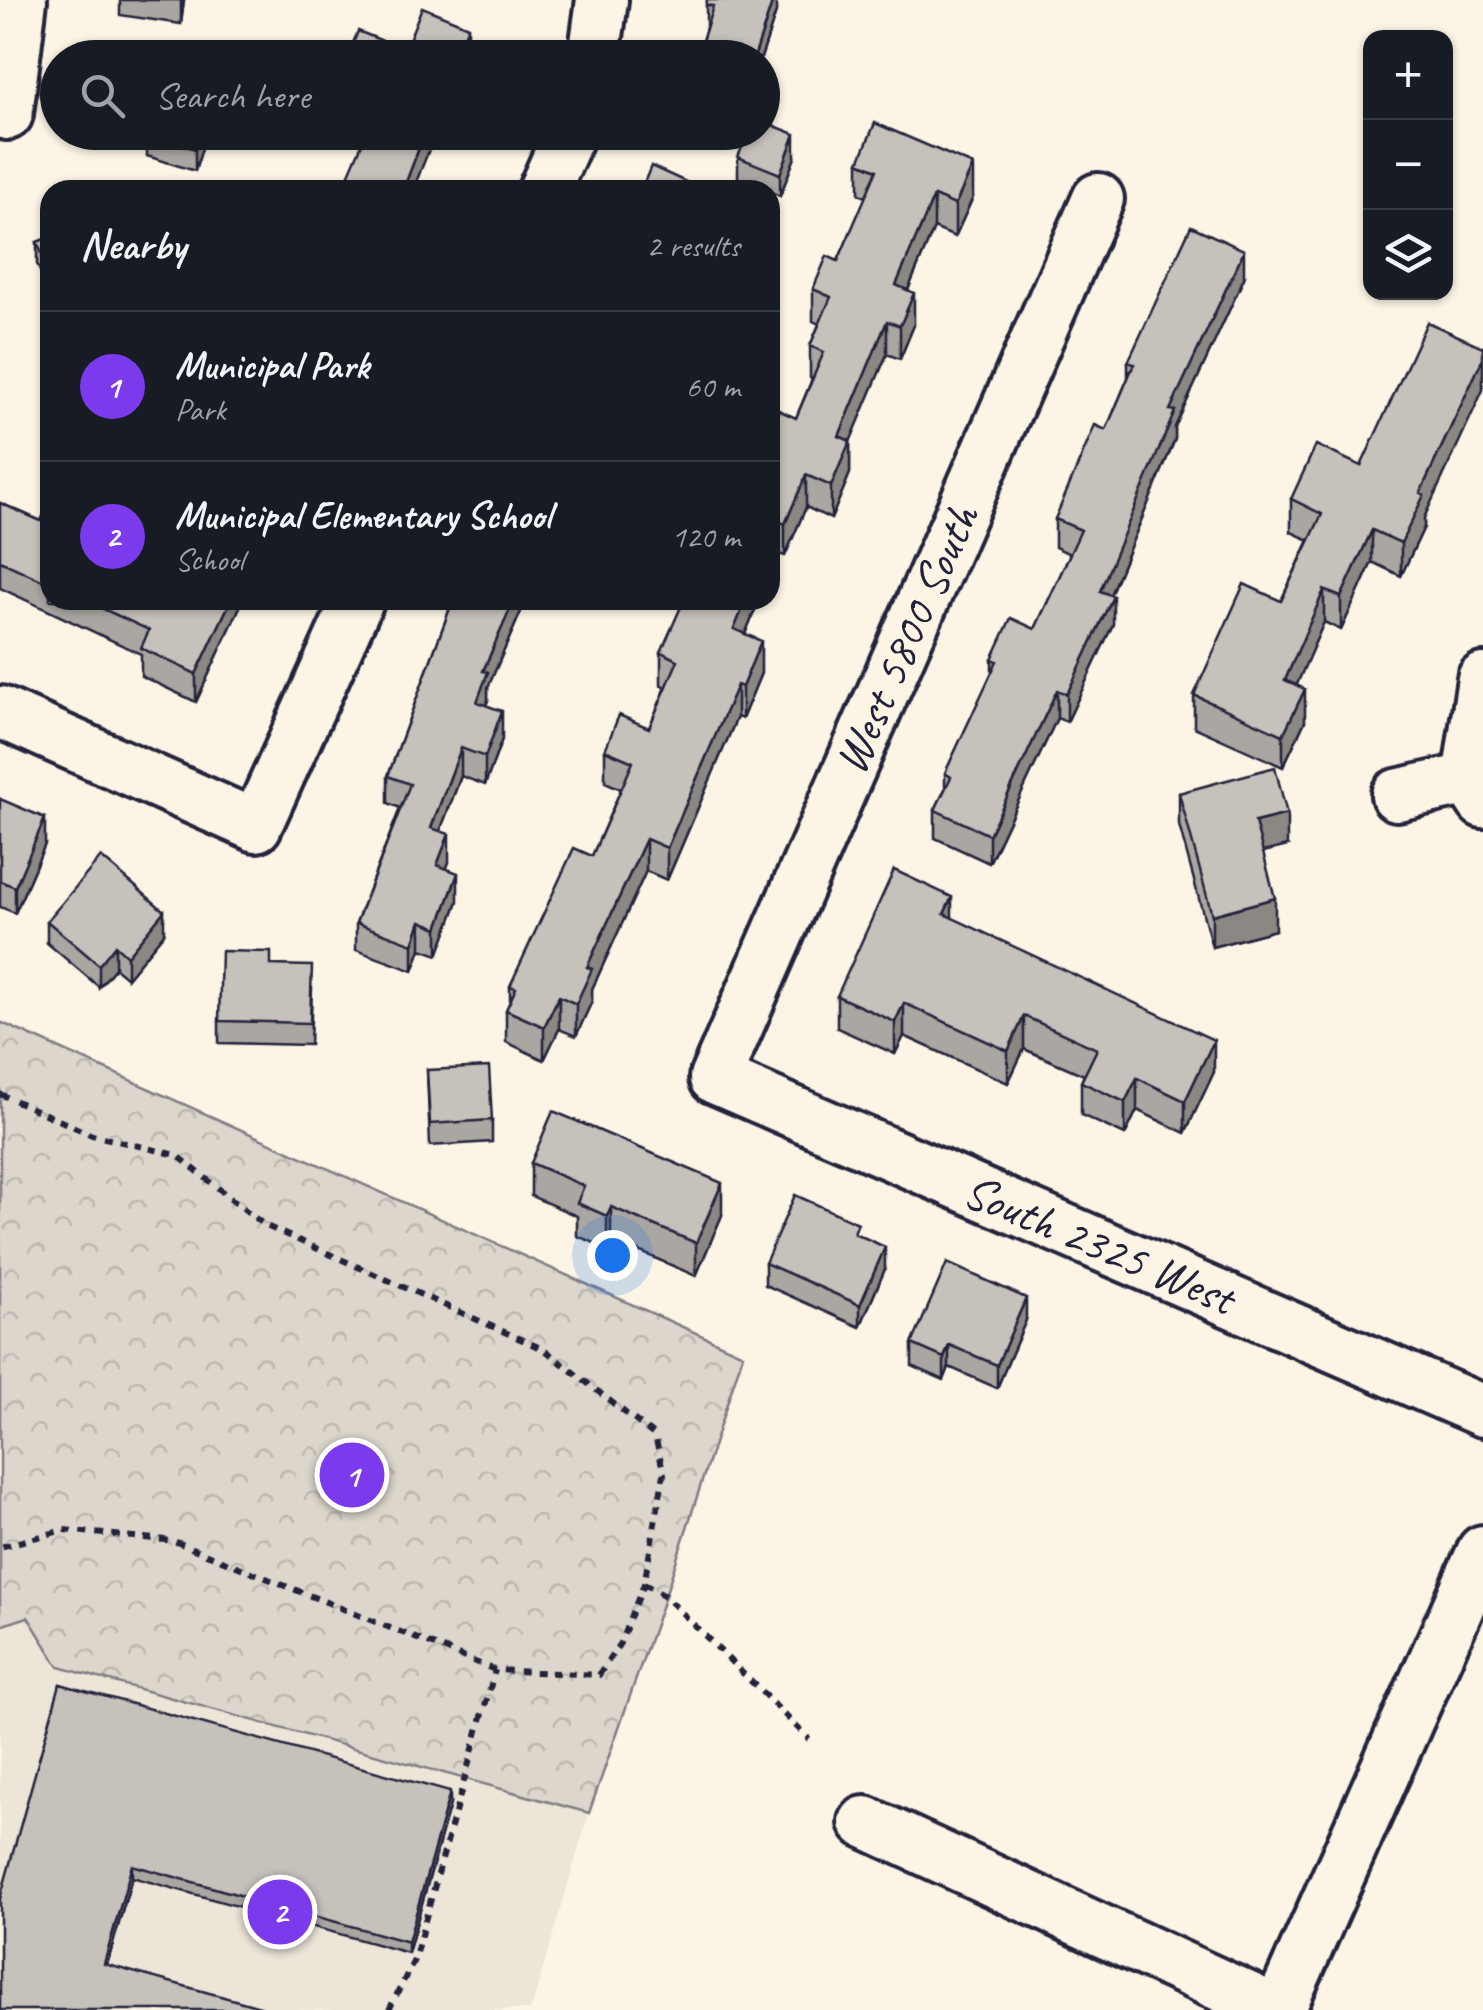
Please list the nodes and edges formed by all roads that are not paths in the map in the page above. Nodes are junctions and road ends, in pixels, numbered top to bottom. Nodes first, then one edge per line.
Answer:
1 (21, 0) edge
2 (602, 0) edge
3 (596, 40) edge
4 (7, 114) dead end
5 (562, 150) edge
6 (548, 180) edge
7 (1098, 199) dead end
8 (353, 610) edge
9 (1483, 679) edge
10 (0, 712) edge
11 (1476, 790) edge
12 (1397, 795) dead end
13 (715, 1078) joint
14 (1483, 1411) edge
15 (1483, 1551) edge
16 (1467, 1629) edge
17 (866, 1822) dead end
18 (1276, 2010) edge

1 - 4 street
2 - 3 street
5 - 6 street
7 - 13 street, West 5800 South
8 - 10 street
9 - 11 street
11 - 12 street
13 - 14 street, South 2325 West
15 - 16 street
16 - 18 street
17 - 18 street

